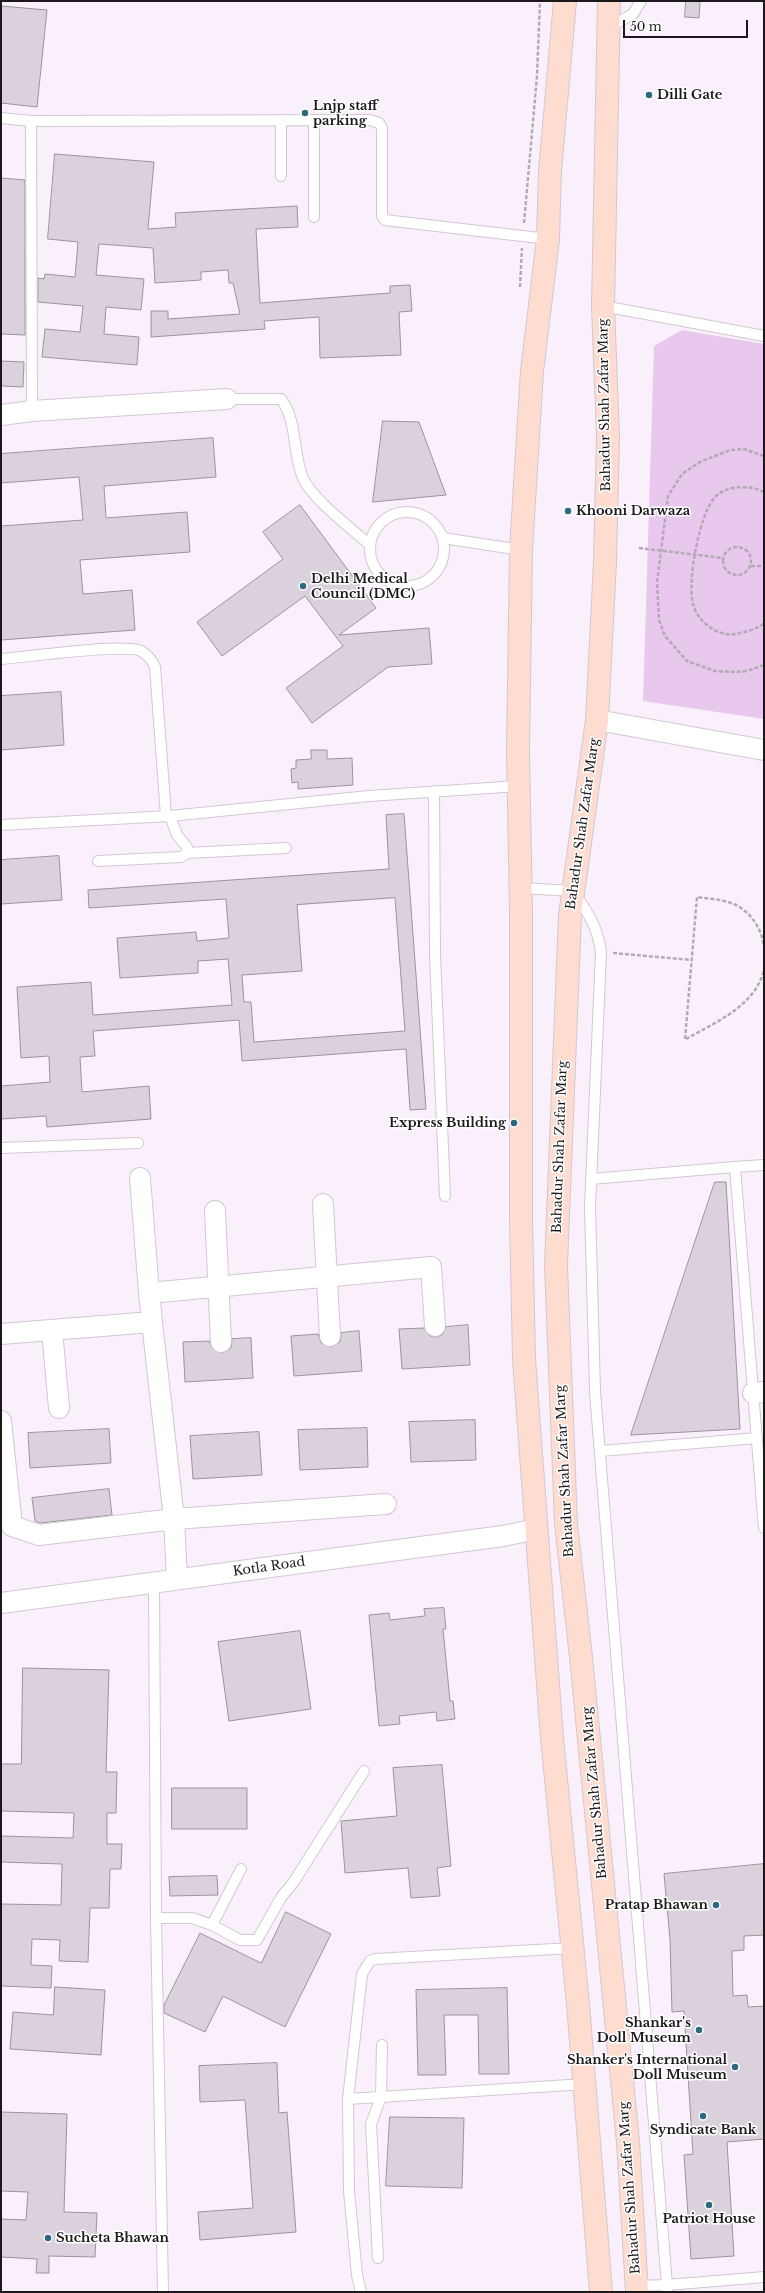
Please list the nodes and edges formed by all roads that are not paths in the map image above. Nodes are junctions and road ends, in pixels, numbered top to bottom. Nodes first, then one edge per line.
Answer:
1 (565, 1) edge
2 (609, 1) edge
3 (641, 1) edge
4 (609, 27) junction
5 (1, 118) edge
6 (281, 120) junction
7 (314, 120) junction
8 (31, 121) junction
9 (281, 176) dead end
10 (314, 217) dead end
11 (548, 239) junction
12 (603, 306) junction
13 (764, 336) edge
14 (228, 399) joint
15 (32, 411) junction
16 (1, 415) edge
17 (443, 538) junction
18 (370, 545) junction
19 (521, 550) junction
20 (1, 659) edge
21 (597, 720) junction
22 (764, 750) edge
23 (519, 786) junction
24 (434, 791) junction
25 (168, 816) junction
26 (1, 824) edge
27 (286, 848) dead end
28 (187, 854) junction
29 (98, 861) dead end
30 (521, 888) junction
31 (573, 891) junction
32 (138, 1143) dead end
33 (1, 1148) edge
34 (764, 1165) edge
35 (735, 1167) junction
36 (140, 1178) dead end
37 (591, 1179) junction
38 (445, 1196) dead end
39 (323, 1204) dead end
40 (215, 1211) dead end
41 (327, 1276) junction
42 (218, 1287) junction
43 (148, 1293) junction
44 (152, 1322) junction
45 (435, 1326) dead end
46 (52, 1330) junction
47 (1, 1334) edge
48 (330, 1336) dead end
49 (221, 1342) dead end
50 (758, 1393) edge
51 (59, 1408) dead end
52 (1, 1422) edge
53 (757, 1438) junction
54 (600, 1451) junction
55 (386, 1504) dead end
56 (174, 1519) junction
57 (6, 1527) edge
58 (764, 1528) edge
59 (537, 1529) junction
60 (177, 1579) junction
61 (154, 1582) junction
62 (1, 1603) edge
63 (364, 1771) dead end
64 (241, 1869) dead end
65 (156, 1918) junction
66 (212, 1925) junction
67 (572, 1948) junction
68 (382, 2045) dead end
69 (585, 2084) junction
70 (381, 2097) junction
71 (348, 2099) junction
72 (378, 2258) dead end
73 (764, 2277) edge
74 (667, 2288) edge
75 (636, 2289) edge
76 (163, 2292) edge
77 (361, 2292) edge
78 (601, 2292) edge

1 - 11 main road
2 - 4 main road, Bahadur Shah Zafar Marg
3 - 4 lane
4 - 12 main road, Bahadur Shah Zafar Marg
5 - 8 lane
6 - 7 lane
6 - 8 lane
6 - 9 lane
7 - 10 lane
7 - 11 lane
8 - 15 lane
11 - 19 main road
12 - 13 lane
12 - 21 main road, Bahadur Shah Zafar Marg
14 - 15 street
14 - 18 lane
15 - 16 street
17 - 18 lane
17 - 18 lane
17 - 19 lane
19 - 23 main road
20 - 25 lane
21 - 22 street
21 - 31 main road, Bahadur Shah Zafar Marg
23 - 24 lane
23 - 30 main road
24 - 25 lane
24 - 38 lane
25 - 26 lane
25 - 28 lane
27 - 28 lane
28 - 29 lane
30 - 31 lane
30 - 59 main road
31 - 37 lane
31 - 75 main road, Bahadur Shah Zafar Marg
32 - 33 lane
34 - 35 lane
35 - 37 lane
35 - 50 lane
36 - 43 street
37 - 54 lane
39 - 41 street
40 - 42 street
41 - 42 street
41 - 45 street
41 - 48 street
42 - 43 street
42 - 49 street
43 - 44 street
44 - 46 street
44 - 56 street
46 - 47 street
46 - 51 street
50 - 53 lane
52 - 57 street
53 - 54 lane
53 - 58 lane
54 - 74 lane
55 - 56 street
56 - 57 street
56 - 60 street
59 - 60 street, Kotla Road
59 - 67 main road
60 - 61 street, Kotla Road
61 - 62 street, Kotla Road
61 - 65 lane
63 - 66 lane
64 - 66 lane
65 - 66 lane
65 - 76 lane
67 - 69 main road
67 - 71 lane
68 - 70 lane
69 - 70 lane
69 - 78 main road
70 - 71 lane
70 - 72 lane
71 - 77 lane
73 - 74 lane
74 - 75 lane

